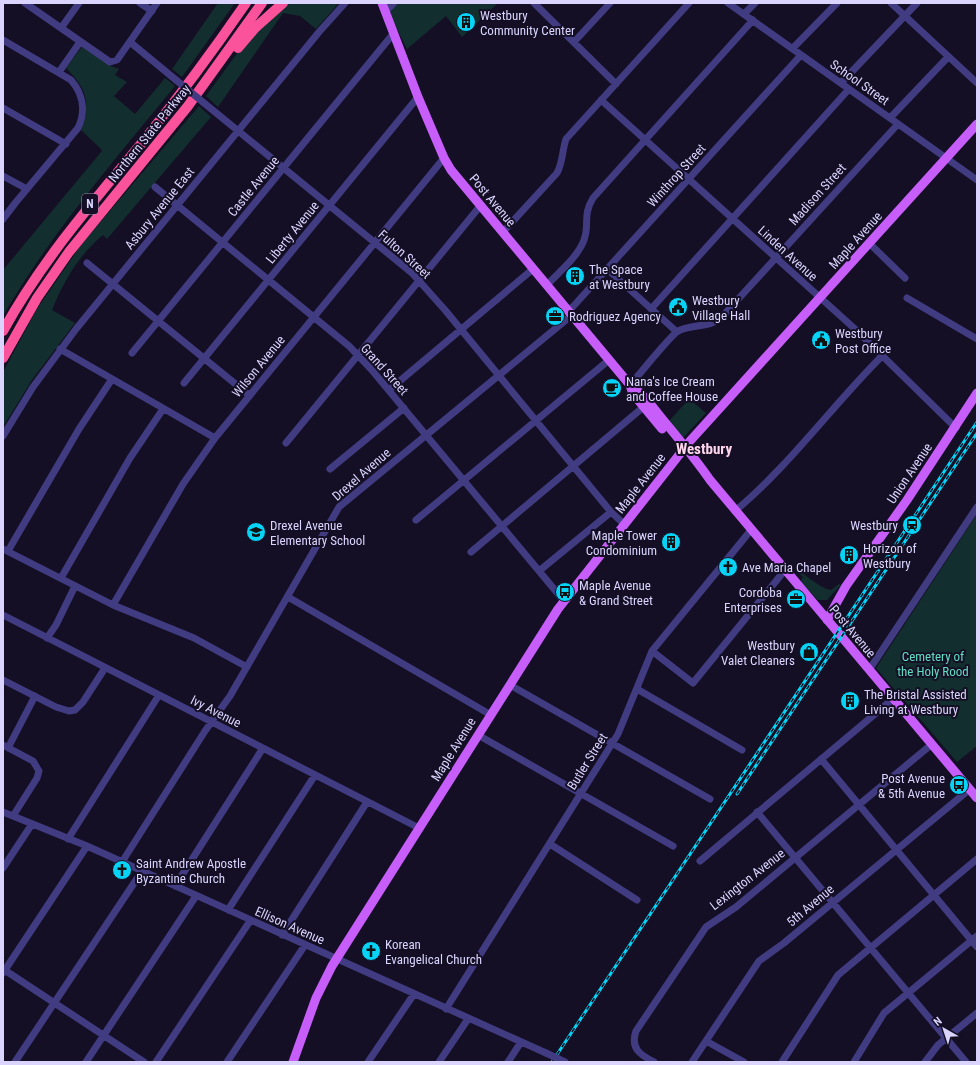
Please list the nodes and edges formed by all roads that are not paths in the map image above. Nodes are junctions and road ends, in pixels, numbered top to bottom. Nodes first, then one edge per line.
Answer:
1 (25, 3) edge
2 (79, 3) edge
3 (140, 3) edge
4 (157, 3) edge
5 (240, 3) edge
6 (246, 3) edge
7 (262, 3) edge
8 (283, 3) edge
9 (345, 3) edge
10 (382, 3) edge
11 (394, 3) edge
12 (534, 3) edge
13 (610, 3) edge
14 (689, 3) edge
15 (728, 3) edge
16 (755, 3) edge
17 (837, 3) edge
18 (891, 3) edge
19 (917, 3) edge
20 (152, 11) junction
21 (385, 12) junction
22 (744, 14) junction
23 (905, 16) junction
24 (753, 20) junction
25 (61, 28) junction
26 (393, 34) junction
27 (223, 36) junction
28 (3, 40) edge
29 (80, 42) junction
30 (130, 42) junction
31 (574, 42) junction
32 (793, 48) junction
33 (801, 55) junction
34 (948, 57) junction
35 (59, 72) junction
36 (210, 76) junction
37 (841, 83) junction
38 (977, 83) edge
39 (616, 84) junction
40 (849, 89) junction
41 (418, 97) junction
42 (601, 100) junction
43 (3, 108) edge
44 (890, 118) junction
45 (898, 124) junction
46 (977, 124) edge
47 (238, 130) junction
48 (645, 140) junction
49 (66, 144) junction
50 (444, 158) junction
51 (946, 158) junction
52 (284, 168) junction
53 (3, 176) edge
54 (689, 179) junction
55 (977, 180) edge
56 (155, 187) dead end
57 (27, 190) junction
58 (177, 205) junction
59 (329, 205) junction
60 (481, 205) junction
61 (3, 219) edge
62 (732, 219) junction
63 (503, 232) junction
64 (222, 243) junction
65 (375, 243) junction
66 (869, 244) junction
67 (776, 258) junction
68 (87, 263) dead end
69 (533, 269) junction
70 (607, 269) junction
71 (905, 278) dead end
72 (268, 280) junction
73 (419, 281) junction
74 (113, 284) junction
75 (547, 285) junction
76 (820, 298) junction
77 (907, 298) dead end
78 (651, 309) junction
79 (570, 313) junction
80 (313, 317) junction
81 (158, 321) junction
82 (461, 330) junction
83 (3, 331) edge
84 (677, 332) junction
85 (977, 339) edge
86 (60, 349) junction
87 (132, 353) dead end
88 (358, 356) junction
89 (882, 356) junction
90 (3, 358) edge
91 (204, 358) junction
92 (609, 360) junction
93 (499, 375) junction
94 (112, 379) junction
95 (184, 383) dead end
96 (630, 385) junction
97 (388, 390) junction
98 (977, 393) edge
99 (249, 395) junction
100 (646, 405) junction
101 (404, 408) junction
102 (163, 409) junction
103 (536, 421) junction
104 (956, 428) junction
105 (3, 435) edge
106 (426, 435) junction
107 (215, 438) junction
108 (286, 443) dead end
109 (684, 450) junction
110 (574, 466) junction
111 (330, 469) dead end
112 (464, 481) junction
113 (977, 507) edge
114 (736, 511) junction
115 (611, 512) junction
116 (416, 520) dead end
117 (624, 524) junction
118 (501, 526) junction
119 (751, 530) junction
120 (6, 550) edge
121 (471, 552) dead end
122 (785, 570) junction
123 (539, 571) junction
124 (61, 578) junction
125 (75, 586) junction
126 (846, 586) junction
127 (288, 597) junction
128 (564, 601) junction
129 (113, 605) junction
130 (820, 611) junction
131 (3, 615) edge
132 (827, 620) junction
133 (47, 638) junction
134 (652, 651) junction
135 (247, 667) junction
136 (105, 668) junction
137 (869, 670) junction
138 (3, 680) edge
139 (510, 685) junction
140 (637, 689) junction
141 (159, 695) junction
142 (35, 696) junction
143 (894, 698) junction
144 (491, 715) junction
145 (212, 722) junction
146 (478, 734) junction
147 (612, 743) junction
148 (932, 744) junction
149 (6, 747) edge
150 (263, 748) junction
151 (742, 750) dead end
152 (821, 759) junction
153 (315, 775) junction
154 (970, 789) junction
155 (582, 793) junction
156 (977, 798) edge
157 (710, 799) dead end
158 (367, 802) junction
159 (859, 805) junction
160 (3, 812) edge
161 (757, 812) junction
162 (13, 816) junction
163 (32, 824) junction
164 (419, 828) junction
165 (68, 839) junction
166 (550, 844) junction
167 (87, 846) junction
168 (673, 846) dead end
169 (896, 850) junction
170 (795, 857) junction
171 (977, 859) edge
172 (700, 861) dead end
173 (122, 862) junction
174 (3, 868) edge
175 (142, 871) junction
176 (175, 886) junction
177 (934, 895) junction
178 (196, 896) junction
179 (636, 900) dead end
180 (833, 902) junction
181 (228, 910) junction
182 (250, 921) junction
183 (282, 935) junction
184 (974, 938) edge
185 (305, 945) junction
186 (977, 947) edge
187 (871, 948) junction
188 (337, 959) junction
189 (4, 971) edge
190 (908, 993) junction
191 (414, 994) junction
192 (54, 1003) junction
193 (446, 1009) junction
194 (977, 1012) edge
195 (468, 1018) junction
196 (103, 1035) junction
197 (946, 1038) junction
198 (706, 1041) junction
199 (521, 1042) junction
200 (15, 1062) edge
201 (86, 1062) edge
202 (144, 1062) edge
203 (156, 1062) edge
204 (227, 1062) edge
205 (293, 1062) edge
206 (368, 1062) edge
207 (439, 1062) edge
208 (508, 1062) edge
209 (565, 1062) edge
210 (654, 1062) edge
211 (692, 1062) edge
212 (744, 1062) edge
213 (782, 1062) edge
214 (854, 1062) edge
215 (925, 1062) edge
216 (966, 1062) edge

1 - 25 street
2 - 25 street
3 - 20 street
4 - 20 street
5 - 27 highway
6 - 27 highway, Northern State Parkway / N
7 - 36 highway, Northern State Parkway / N
8 - 36 highway
9 - 47 street, Asbury Avenue East
10 - 21 main road, Post Avenue
11 - 21 street
12 - 31 street
13 - 31 street
14 - 39 street
15 - 22 street, School Street
16 - 22 street
17 - 32 street
18 - 23 street
19 - 23 street
20 - 30 street
21 - 26 main road, Post Avenue
22 - 24 street, School Street
23 - 34 street
23 - 37 street
24 - 32 street, School Street
24 - 48 street
25 - 29 street
26 - 41 main road, Post Avenue
26 - 52 street, Castle Avenue
27 - 83 highway, Northern State Parkway / N
28 - 35 street
29 - 30 street
29 - 35 street
30 - 47 street, Fulton Street, bridge
31 - 39 street
32 - 33 street, School Street
33 - 37 street, School Street
33 - 54 street, Winthrop Street
34 - 38 street
34 - 44 street
35 - 49 street
36 - 90 highway, Northern State Parkway / N
37 - 40 street, School Street
39 - 42 street
40 - 44 street, School Street
40 - 62 street
41 - 50 main road, Post Avenue
41 - 59 street, Liberty Avenue
42 - 48 street, Linden Avenue
42 - 63 street
43 - 49 street
44 - 45 street, School Street
45 - 51 street, School Street
45 - 67 street, Madison Street
46 - 51 main road, Maple Avenue
47 - 52 street, Fulton Street
47 - 58 street, Asbury Avenue East
48 - 54 street, Linden Avenue
48 - 75 street
49 - 57 street
50 - 60 main road, Post Avenue
50 - 65 street, Wilson Avenue
51 - 55 street, School Street
51 - 66 main road, Maple Avenue
52 - 59 street, Fulton Street
52 - 64 street, Castle Avenue
53 - 57 street
54 - 62 street, Linden Avenue
54 - 70 street, Winthrop Street
56 - 58 street, Grand Street
57 - 61 street
58 - 64 street, Grand Street
58 - 74 street, Asbury Avenue East
59 - 65 street, Fulton Street
59 - 72 street, Liberty Avenue
60 - 63 main road, Post Avenue
60 - 73 street
62 - 67 street, Linden Avenue
62 - 78 street
63 - 69 main road, Post Avenue
64 - 72 street, Grand Street
64 - 81 street, Castle Avenue
65 - 73 street, Fulton Street
65 - 80 street, Wilson Avenue
66 - 71 street
66 - 76 main road, Maple Avenue
67 - 76 street, Linden Avenue
67 - 84 street, Madison Street
68 - 74 street
69 - 75 main road, Post Avenue
69 - 82 street
70 - 78 street
70 - 79 street, Winthrop Street
72 - 80 street, Grand Street
72 - 91 street, Liberty Avenue
73 - 82 street, Fulton Street
73 - 88 street
74 - 81 street
74 - 86 street, Asbury Avenue East
75 - 79 main road, Post Avenue
76 - 89 street, Linden Avenue
76 - 109 main road, Maple Avenue
77 - 85 street
78 - 84 street
79 - 92 main road, Post Avenue
79 - 93 street, Drexel Avenue
80 - 88 street, Grand Street
80 - 99 street, Wilson Avenue
81 - 87 street, Castle Avenue
81 - 91 street
82 - 93 street, Fulton Street
82 - 97 street
84 - 96 street
86 - 94 street
86 - 105 street, Asbury Avenue East
88 - 97 street, Grand Street
88 - 108 street
89 - 104 street, Linden Avenue
89 - 114 street
91 - 95 street, Liberty Avenue
91 - 99 street
92 - 96 main road, Post Avenue
92 - 103 street
93 - 103 street, Fulton Street
93 - 106 street, Drexel Avenue
94 - 102 street
94 - 120 street
96 - 100 main road, Post Avenue
97 - 101 street, Grand Street
98 - 104 main road, Union Avenue
99 - 107 street, Wilson Avenue
100 - 109 main road, Post Avenue
100 - 110 street
101 - 106 street, Grand Street
101 - 111 street
102 - 107 street
102 - 124 street
103 - 110 street, Fulton Street
103 - 112 street
104 - 126 main road, Union Avenue
106 - 112 street, Grand Street
106 - 127 street, Drexel Avenue
107 - 129 street, Wilson Avenue
109 - 114 main road, Post Avenue
109 - 117 main road, Maple Avenue
110 - 115 street, Fulton Street
110 - 118 street
112 - 116 street
112 - 118 street, Grand Street
113 - 137 street
114 - 119 main road, Post Avenue
115 - 117 street, Fulton Street
115 - 123 street
117 - 128 main road, Maple Avenue
118 - 121 street
118 - 123 street, Grand Street
119 - 122 main road, Post Avenue
119 - 134 street, Butler Street
120 - 124 street
122 - 130 main road, Post Avenue
122 - 134 street
123 - 128 street, Grand Street
124 - 125 street
125 - 129 street
125 - 133 street
126 - 130 main road, Union Avenue
126 - 132 main road, Union Avenue
127 - 135 street, Drexel Avenue
127 - 144 street
128 - 139 main road, Maple Avenue
129 - 135 street
130 - 132 main road, Post Avenue
131 - 133 street, Ivy Avenue
132 - 137 main road, Post Avenue
133 - 136 street, Ivy Avenue
134 - 140 street, Butler Street
135 - 145 street, Drexel Avenue
136 - 141 street, Ivy Avenue
136 - 142 street
137 - 143 main road, Post Avenue
138 - 142 street
139 - 144 main road, Maple Avenue
139 - 147 street
140 - 147 street, Butler Street
140 - 151 street
141 - 145 street, Ivy Avenue
141 - 165 street
142 - 149 street
143 - 148 main road, Post Avenue
143 - 152 street
144 - 146 main road, Maple Avenue
145 - 150 street, Ivy Avenue
145 - 173 street, Drexel Avenue
146 - 155 street
146 - 164 main road, Maple Avenue
147 - 155 street, Butler Street
147 - 157 street
148 - 154 main road, Post Avenue
148 - 159 street, Lexington Avenue
149 - 162 street
150 - 153 street, Ivy Avenue
150 - 176 street
152 - 159 street
152 - 161 street
153 - 158 street, Ivy Avenue
153 - 181 street
154 - 156 main road, Post Avenue
154 - 169 street, 5th Avenue
155 - 166 street, Butler Street
155 - 168 street
158 - 164 street, Ivy Avenue
158 - 183 street
159 - 169 street
159 - 170 street, Lexington Avenue
160 - 162 street, Ellison Avenue
161 - 170 street
161 - 172 street
162 - 163 street, Ellison Avenue
163 - 165 street, Ellison Avenue
163 - 174 street
164 - 188 main road, Maple Avenue
165 - 167 street, Ellison Avenue
166 - 179 street
166 - 193 street, Butler Street
167 - 173 street, Ellison Avenue
167 - 189 street
169 - 177 street
169 - 180 street, 5th Avenue
170 - 180 street
170 - 210 street, Lexington Avenue
171 - 177 street
173 - 175 street, Ellison Avenue
175 - 176 street, Ellison Avenue
175 - 192 street
176 - 178 street, Ellison Avenue
177 - 184 street
177 - 187 street
178 - 181 street, Ellison Avenue
178 - 196 street
180 - 187 street
180 - 198 street, 5th Avenue
181 - 182 street, Ellison Avenue
182 - 183 street, Ellison Avenue
182 - 203 street
183 - 185 street, Ellison Avenue
184 - 186 street
184 - 190 street
185 - 188 street, Ellison Avenue
185 - 204 street
187 - 190 street
187 - 213 street
188 - 191 street, Ellison Avenue
188 - 205 main road, Maple Avenue
189 - 192 street
190 - 197 street
190 - 214 street
191 - 193 street, Ellison Avenue
191 - 206 street
192 - 196 street
192 - 200 street
193 - 195 street, Ellison Avenue
194 - 197 street
195 - 199 street, Ellison Avenue
195 - 207 street
196 - 201 street
196 - 202 street
197 - 215 street
197 - 216 street
198 - 211 street, 5th Avenue
198 - 212 street
199 - 208 street
199 - 209 street, Ellison Avenue, bridge

